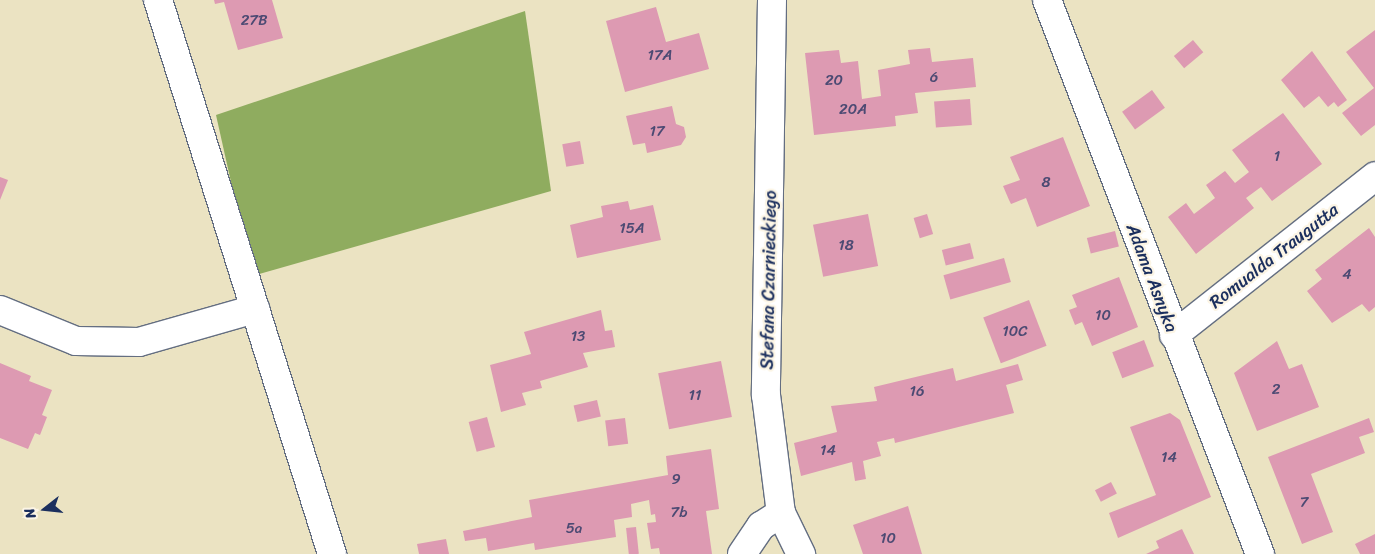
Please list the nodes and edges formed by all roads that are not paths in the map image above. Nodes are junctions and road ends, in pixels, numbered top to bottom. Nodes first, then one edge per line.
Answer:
1 (158, 0) edge
2 (772, 0) edge
3 (1047, 0) edge
4 (1375, 176) edge
5 (255, 309) junction
6 (0, 310) edge
7 (1174, 335) junction
8 (781, 513) junction
9 (332, 554) edge
10 (742, 554) edge
11 (801, 554) edge
12 (1260, 554) edge

1 - 5 street
2 - 8 street, Stefana Czarnieckiego
3 - 7 street, Adama Asnyka
4 - 7 street, Romualda Traugutta
5 - 6 street
5 - 9 street
7 - 12 street, Adama Asnyka
8 - 10 street
8 - 11 street, Stefana Czarnieckiego

